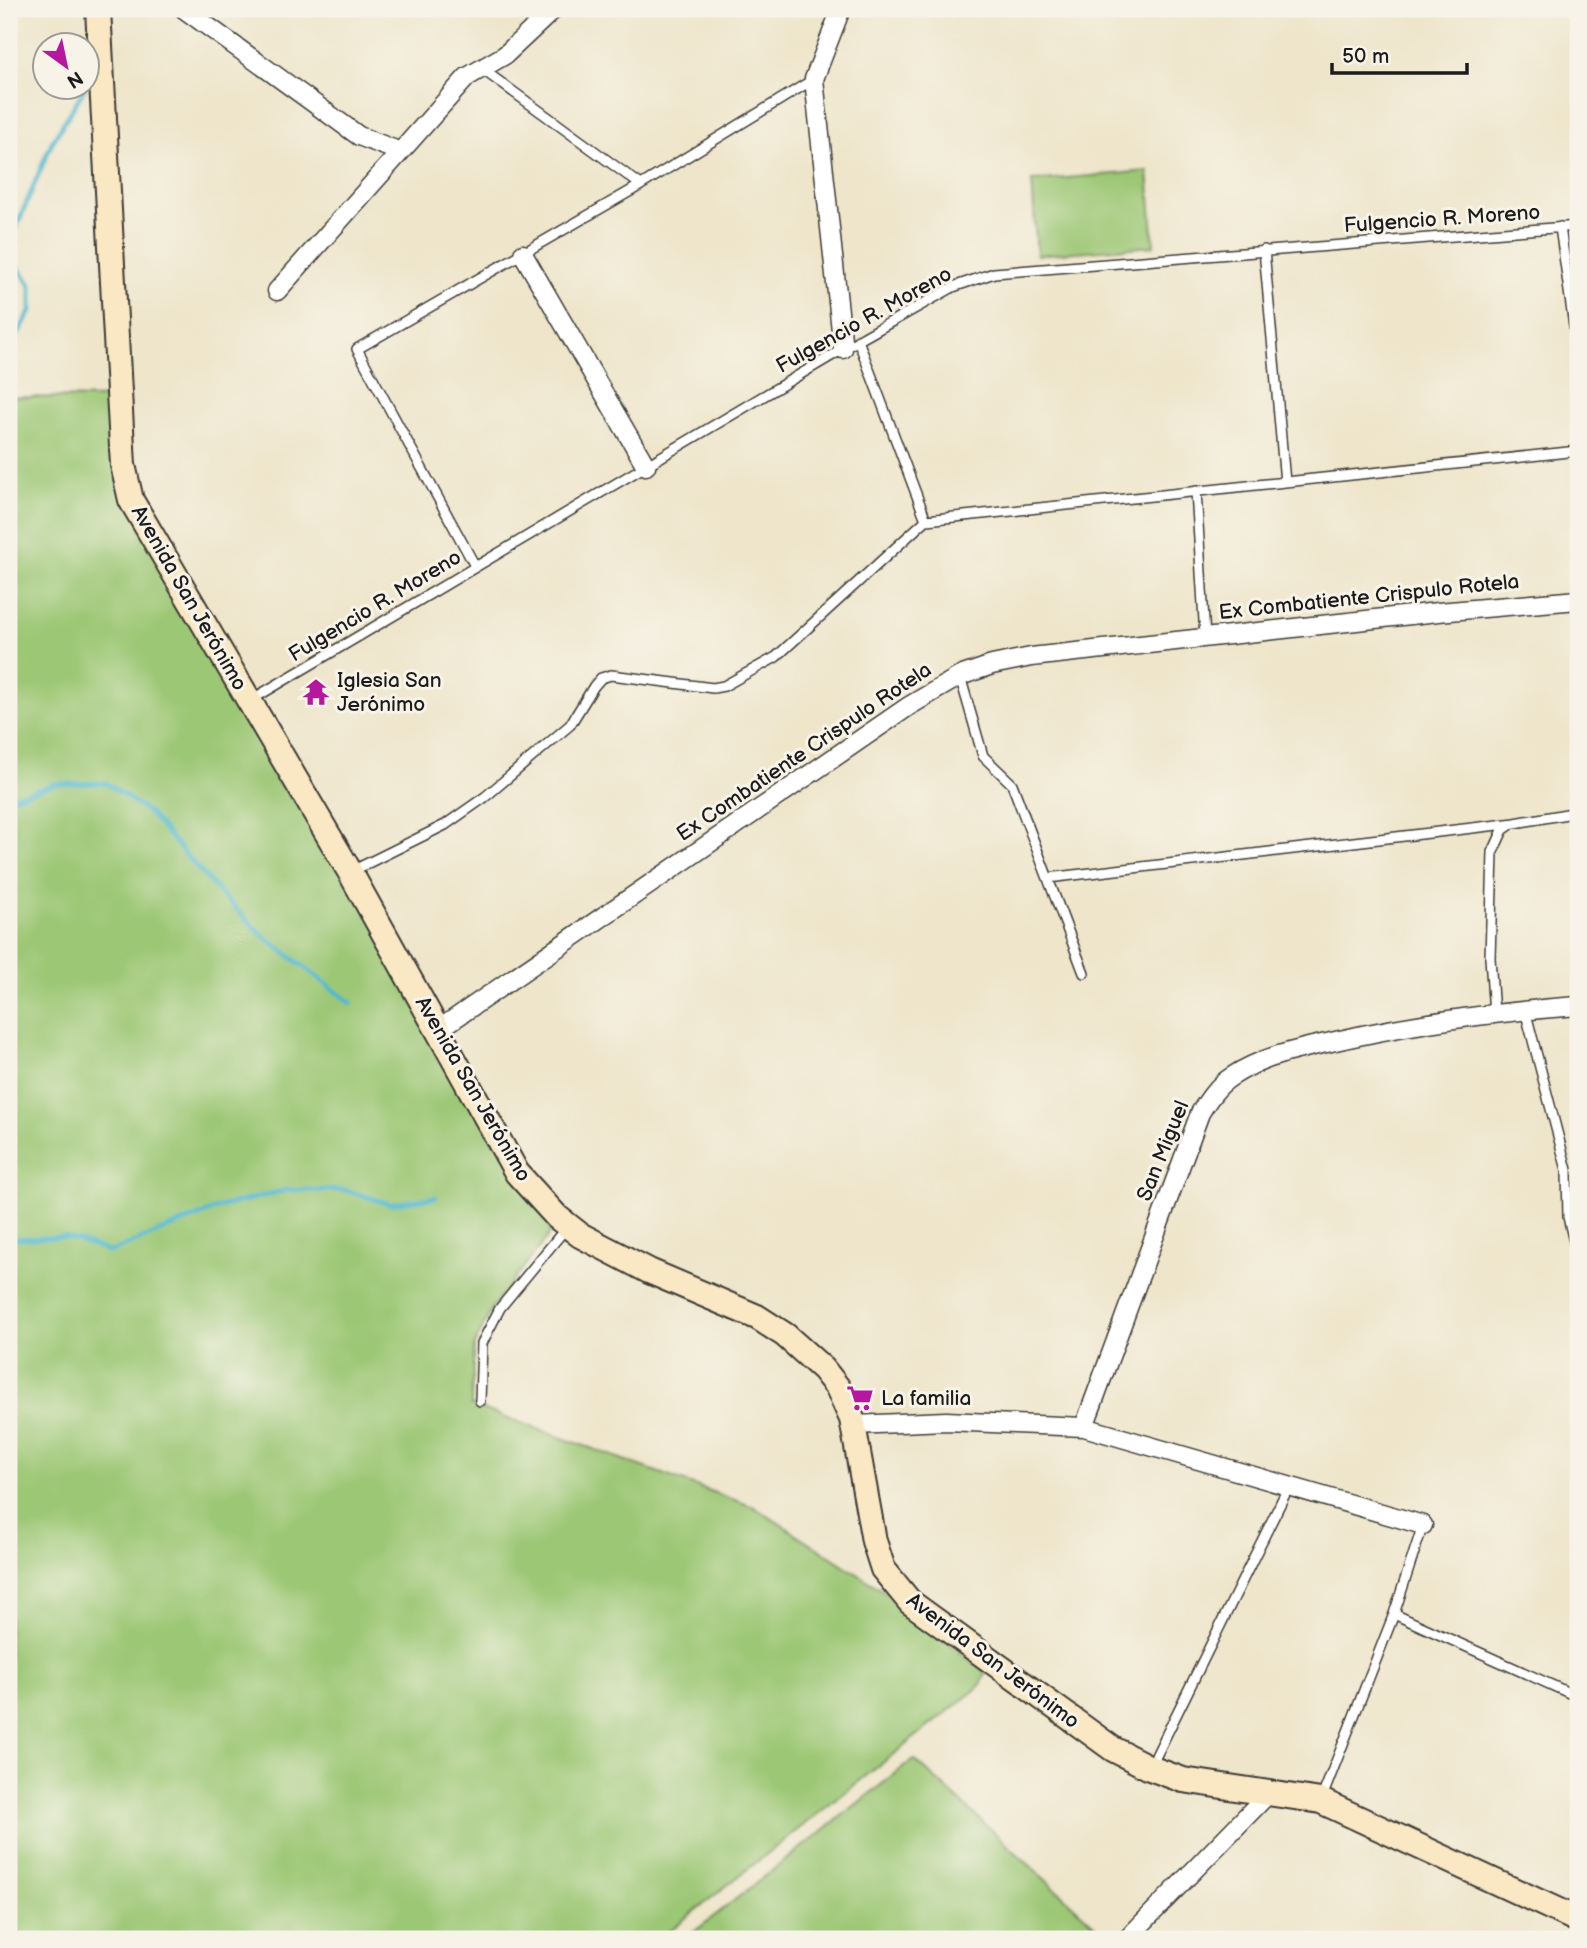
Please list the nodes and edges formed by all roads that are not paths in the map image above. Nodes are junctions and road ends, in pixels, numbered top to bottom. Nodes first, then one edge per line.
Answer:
1 (98, 9) edge
2 (184, 9) edge
3 (554, 9) edge
4 (841, 9) edge
5 (480, 68) junction
6 (814, 79) junction
7 (398, 152) junction
8 (641, 185) junction
9 (1578, 226) edge
10 (1560, 227) junction
11 (1264, 250) junction
12 (523, 254) junction
13 (277, 291) dead end
14 (850, 345) junction
15 (1578, 355) edge
16 (1578, 451) edge
17 (646, 466) junction
18 (1285, 482) junction
19 (1196, 491) junction
20 (926, 520) junction
21 (475, 566) junction
22 (1577, 596) edge
23 (1205, 637) junction
24 (960, 676) junction
25 (249, 701) junction
26 (1578, 812) edge
27 (1514, 823) junction
28 (350, 872) junction
29 (1048, 878) junction
30 (1084, 973) dead end
31 (1578, 1006) edge
32 (1525, 1010) junction
33 (1494, 1013) junction
34 (438, 1030) junction
35 (568, 1226) junction
36 (1578, 1258) edge
37 (480, 1401) dead end
38 (854, 1425) junction
39 (1084, 1427) junction
40 (1290, 1485) junction
41 (1423, 1525) joint
42 (1394, 1614) junction
43 (1578, 1697) edge
44 (1150, 1768) junction
45 (1269, 1793) junction
46 (1321, 1801) junction
47 (1578, 1920) edge
48 (1127, 1939) edge

1 - 25 street, Avenida San Jerónimo
2 - 7 street
3 - 5 street
4 - 6 street
5 - 7 street
5 - 8 lane
6 - 8 lane
6 - 14 street
7 - 13 street
8 - 12 lane
9 - 10 lane, Fulgencio R. Moreno
10 - 11 lane, Fulgencio R. Moreno
10 - 15 lane
11 - 14 lane, Fulgencio R. Moreno
11 - 18 lane
12 - 17 street
12 - 21 lane
14 - 17 lane, Fulgencio R. Moreno
14 - 20 lane
16 - 18 lane
17 - 21 lane, Fulgencio R. Moreno
18 - 19 lane
19 - 20 lane
19 - 23 lane
20 - 28 lane
21 - 25 lane, Fulgencio R. Moreno
22 - 23 street, Ex Combatiente Crispulo Rotela
23 - 24 street, Ex Combatiente Crispulo Rotela
24 - 29 lane
24 - 34 street, Ex Combatiente Crispulo Rotela
25 - 28 street, Avenida San Jerónimo
26 - 27 lane
27 - 29 lane
27 - 33 lane
28 - 34 street, Avenida San Jerónimo
29 - 30 lane
31 - 32 street, San Miguel
32 - 33 street, San Miguel
32 - 36 lane
33 - 39 street, San Miguel
34 - 35 street, Avenida San Jerónimo
35 - 37 lane
35 - 38 street, Avenida San Jerónimo
38 - 39 street
38 - 44 street, Avenida San Jerónimo
39 - 40 street
40 - 41 street
40 - 44 lane
41 - 42 lane
42 - 43 lane
42 - 46 lane
44 - 45 street, Avenida San Jerónimo
45 - 46 street, Avenida San Jerónimo
45 - 48 street
46 - 47 street, Avenida San Jerónimo

